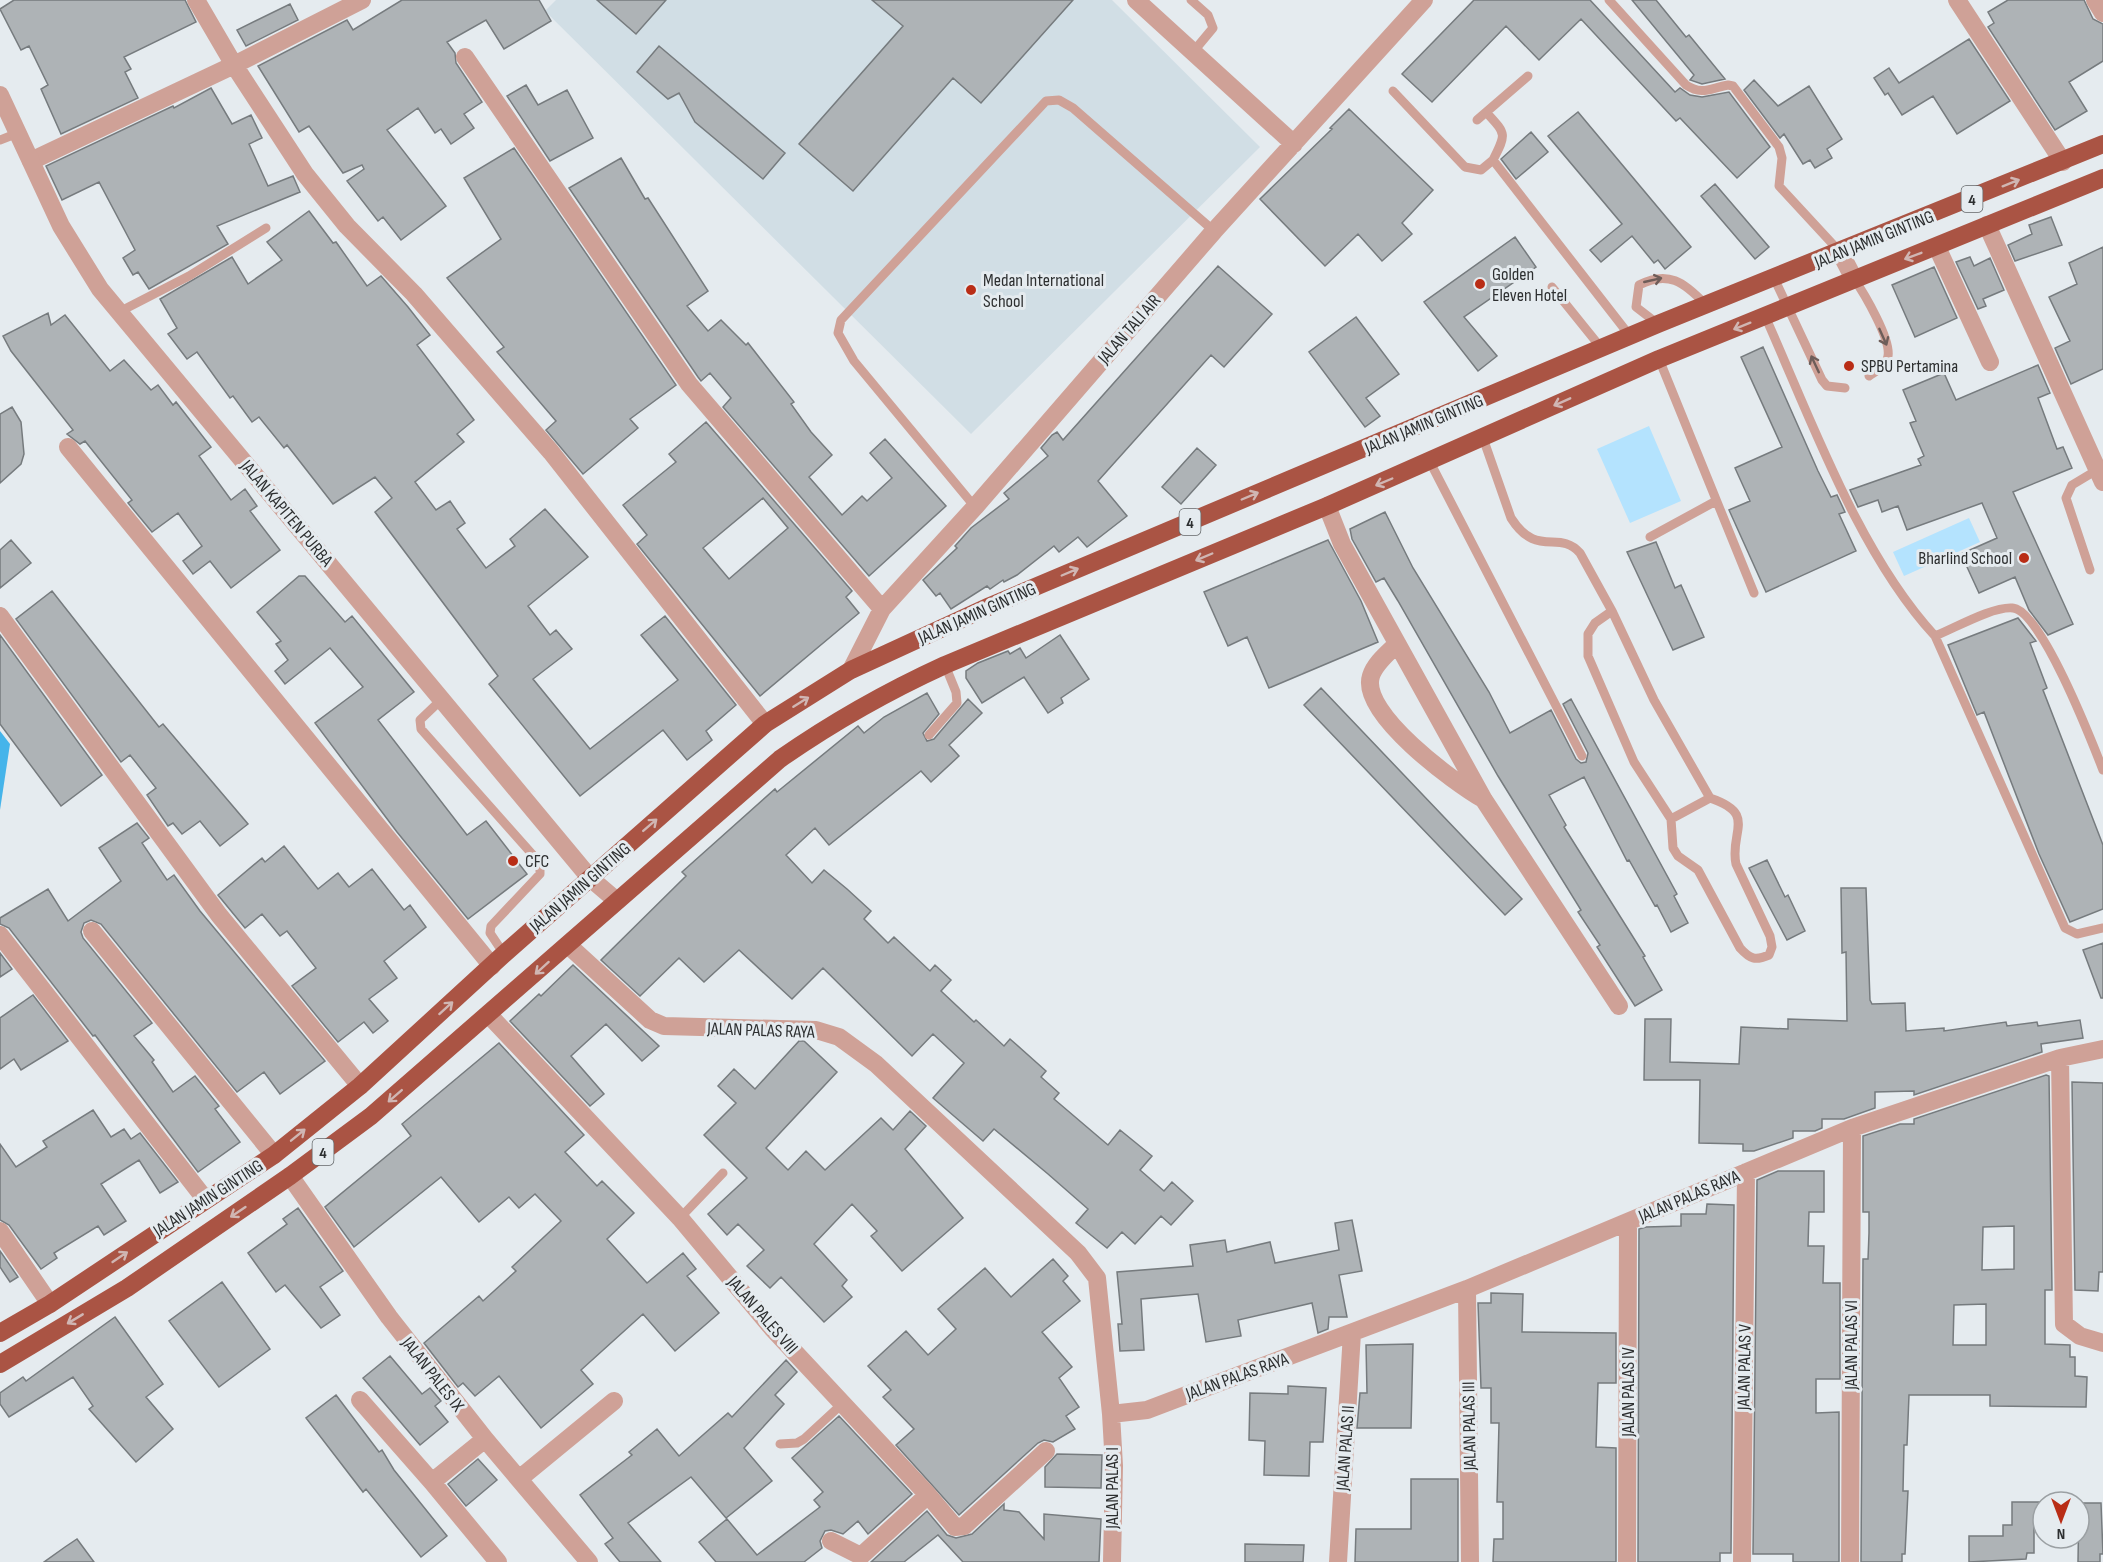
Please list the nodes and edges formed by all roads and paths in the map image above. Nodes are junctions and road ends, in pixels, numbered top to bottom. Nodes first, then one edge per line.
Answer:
1 (196, 0) edge
2 (362, 0) edge
3 (1136, 0) edge
4 (1191, 0) edge
5 (1424, 0) edge
6 (1609, 0) edge
7 (1956, 0) edge
8 (2095, 0) edge
9 (2103, 13) edge
10 (1193, 52) junction
11 (465, 57) dead end
12 (234, 65) junction
13 (1528, 76) dead end
14 (1393, 91) dead end
15 (1, 100) edge
16 (1486, 112) junction
17 (1477, 120) dead end
18 (18, 133) junction
19 (0, 140) edge
20 (1294, 144) junction
21 (2103, 144) edge
22 (1493, 160) junction
23 (31, 161) junction
24 (2063, 162) junction
25 (2103, 178) edge
26 (1987, 225) junction
27 (266, 228) dead end
28 (1214, 231) junction
29 (1937, 246) junction
30 (1840, 252) junction
31 (1774, 278) junction
32 (1854, 279) junction
33 (1552, 287) dead end
34 (1705, 304) junction
35 (1789, 306) junction
36 (119, 312) junction
37 (1765, 316) junction
38 (1658, 324) junction
39 (1630, 336) junction
40 (1602, 349) junction
41 (1659, 359) junction
42 (1990, 362) dead end
43 (1869, 376) dead end
44 (1845, 387) dead end
45 (1483, 438) junction
46 (68, 447) dead end
47 (1430, 462) junction
48 (2100, 476) edge
49 (1716, 501) junction
50 (1327, 506) junction
51 (975, 507) junction
52 (1650, 537) dead end
53 (2090, 570) dead end
54 (1754, 593) dead end
55 (882, 609) junction
56 (1612, 611) junction
57 (0, 616) edge
58 (1935, 636) junction
59 (1397, 644) junction
60 (945, 665) junction
61 (851, 670) junction
62 (442, 699) junction
63 (765, 724) junction
64 (930, 735) dead end
65 (1582, 756) dead end
66 (2103, 770) edge
67 (1710, 798) junction
68 (1484, 800) junction
69 (1671, 819) junction
70 (590, 878) junction
71 (617, 901) junction
72 (2103, 928) edge
73 (92, 931) dead end
74 (0, 935) edge
75 (568, 945) junction
76 (498, 960) junction
77 (1619, 1006) dead end
78 (489, 1015) junction
79 (2103, 1049) edge
80 (2060, 1058) junction
81 (360, 1086) junction
82 (1852, 1128) junction
83 (274, 1155) junction
84 (1746, 1172) junction
85 (723, 1173) dead end
86 (290, 1176) junction
87 (205, 1199) junction
88 (680, 1218) junction
89 (1628, 1222) junction
90 (0, 1231) edge
91 (1467, 1290) junction
92 (50, 1304) junction
93 (0, 1333) edge
94 (1352, 1333) junction
95 (2103, 1343) edge
96 (0, 1364) edge
97 (360, 1400) dead end
98 (614, 1401) dead end
99 (842, 1404) junction
100 (1111, 1414) junction
101 (485, 1439) junction
102 (780, 1444) dead end
103 (1046, 1451) dead end
104 (519, 1479) junction
105 (432, 1482) junction
106 (928, 1495) junction
107 (831, 1541) dead end
108 (498, 1562) edge
109 (589, 1562) edge
110 (1112, 1562) edge
111 (1338, 1562) edge
112 (1470, 1562) edge
113 (1627, 1562) edge
114 (1742, 1562) edge
115 (1850, 1562) edge

1 - 12 street
2 - 12 street
3 - 10 street
4 - 10 lane
5 - 20 street, JALAN TALI AIR
6 - 30 lane
7 - 24 street
8 - 9 street
10 - 20 street
11 - 55 street
12 - 23 street
12 - 63 street
13 - 16 lane
14 - 22 lane
15 - 18 street, JALAN KAPITEN PURBA
16 - 17 lane
16 - 22 lane
18 - 19 lane
18 - 23 street, JALAN KAPITEN PURBA
20 - 28 street, JALAN TALI AIR
21 - 24 highway, JALAN JAMIN GINTING / 4
22 - 39 lane
23 - 36 street, JALAN KAPITEN PURBA
30 -> 24 highway, JALAN JAMIN GINTING / 4
25 - 26 highway, JALAN JAMIN GINTING / 4
26 - 29 highway, JALAN JAMIN GINTING / 4
26 - 48 street
27 - 36 lane
28 - 51 street, JALAN TALI AIR
28 - 51 lane
29 -> 32 highway, JALAN JAMIN GINTING / 4
29 - 42 street
30 - 31 highway, JALAN JAMIN GINTING / 4
30 - 32 street
31 - 34 highway, JALAN JAMIN GINTING / 4
31 - 35 lane
32 - 35 highway, JALAN JAMIN GINTING / 4
32 -> 43 lane
33 - 40 lane
34 - 38 highway, JALAN JAMIN GINTING / 4
38 -> 34 lane
35 - 37 highway, JALAN JAMIN GINTING / 4
44 -> 35 lane
36 - 62 street, JALAN KAPITEN PURBA
37 -> 41 highway, JALAN JAMIN GINTING / 4
37 - 58 lane
38 - 39 highway, JALAN JAMIN GINTING / 4
39 - 40 highway, JALAN JAMIN GINTING / 4
61 -> 40 highway, JALAN JAMIN GINTING / 4
41 -> 45 highway, JALAN JAMIN GINTING / 4
41 - 49 lane
45 - 47 highway, JALAN JAMIN GINTING / 4
45 - 56 lane
46 - 76 street
47 -> 50 highway, JALAN JAMIN GINTING / 4
47 - 65 lane
48 - 53 lane
49 - 52 lane
49 - 54 lane
50 - 59 street
50 -> 60 highway, JALAN JAMIN GINTING / 4
51 - 55 street, JALAN TALI AIR
55 - 61 street, JALAN TALI AIR
56 - 67 lane
56 - 69 lane
57 - 81 street
58 - 66 lane
58 - 72 lane
59 - 68 street
59 - 68 street
60 - 64 lane
60 - 71 highway, JALAN JAMIN GINTING / 4
63 -> 61 highway, JALAN JAMIN GINTING / 4
62 - 70 street, JALAN KAPITEN PURBA
62 - 76 lane
70 -> 63 highway, JALAN JAMIN GINTING / 4
67 - 69 lane
67 - 69 lane
68 - 77 street
70 - 71 street, JALAN KAPITEN PURBA
70 - 76 highway, JALAN JAMIN GINTING / 4
71 - 75 highway, JALAN JAMIN GINTING / 4
73 - 83 street
74 - 87 street
75 -> 78 highway, JALAN JAMIN GINTING / 4
75 - 100 street, JALAN PALAS RAYA
81 -> 76 highway, JALAN JAMIN GINTING / 4
78 -> 86 highway, JALAN JAMIN GINTING / 4
78 - 88 street, JALAN PALES VIII
79 - 80 street, JALAN PALAS RAYA
80 - 82 street, JALAN PALAS RAYA
80 - 95 street
83 -> 81 highway, JALAN JAMIN GINTING / 4
82 - 84 street, JALAN PALAS RAYA
82 - 115 street, JALAN PALAS VI
83 - 87 highway, JALAN JAMIN GINTING / 4
84 - 89 street, JALAN PALAS RAYA
84 - 114 street, JALAN PALAS V
85 - 88 lane
86 -> 96 highway, JALAN JAMIN GINTING / 4
86 - 101 street, JALAN PALES IX
92 -> 87 highway, JALAN JAMIN GINTING / 4
88 - 99 street, JALAN PALES VIII
89 - 91 street, JALAN PALAS RAYA
89 - 113 street, JALAN PALAS IV
90 - 92 street
91 - 94 street, JALAN PALAS RAYA
91 - 112 street, JALAN PALAS III
92 - 93 highway, JALAN JAMIN GINTING / 4
94 - 100 street, JALAN PALAS RAYA
94 - 111 street, JALAN PALAS II
97 - 105 street
98 - 104 street
99 - 102 lane
99 - 106 street, JALAN PALES VIII
100 - 110 street, JALAN PALAS I
101 - 104 street, JALAN PALES IX
101 - 105 street
103 - 106 street, JALAN PALES VIII
104 - 109 street, JALAN PALES IX
105 - 108 street
106 - 107 street

